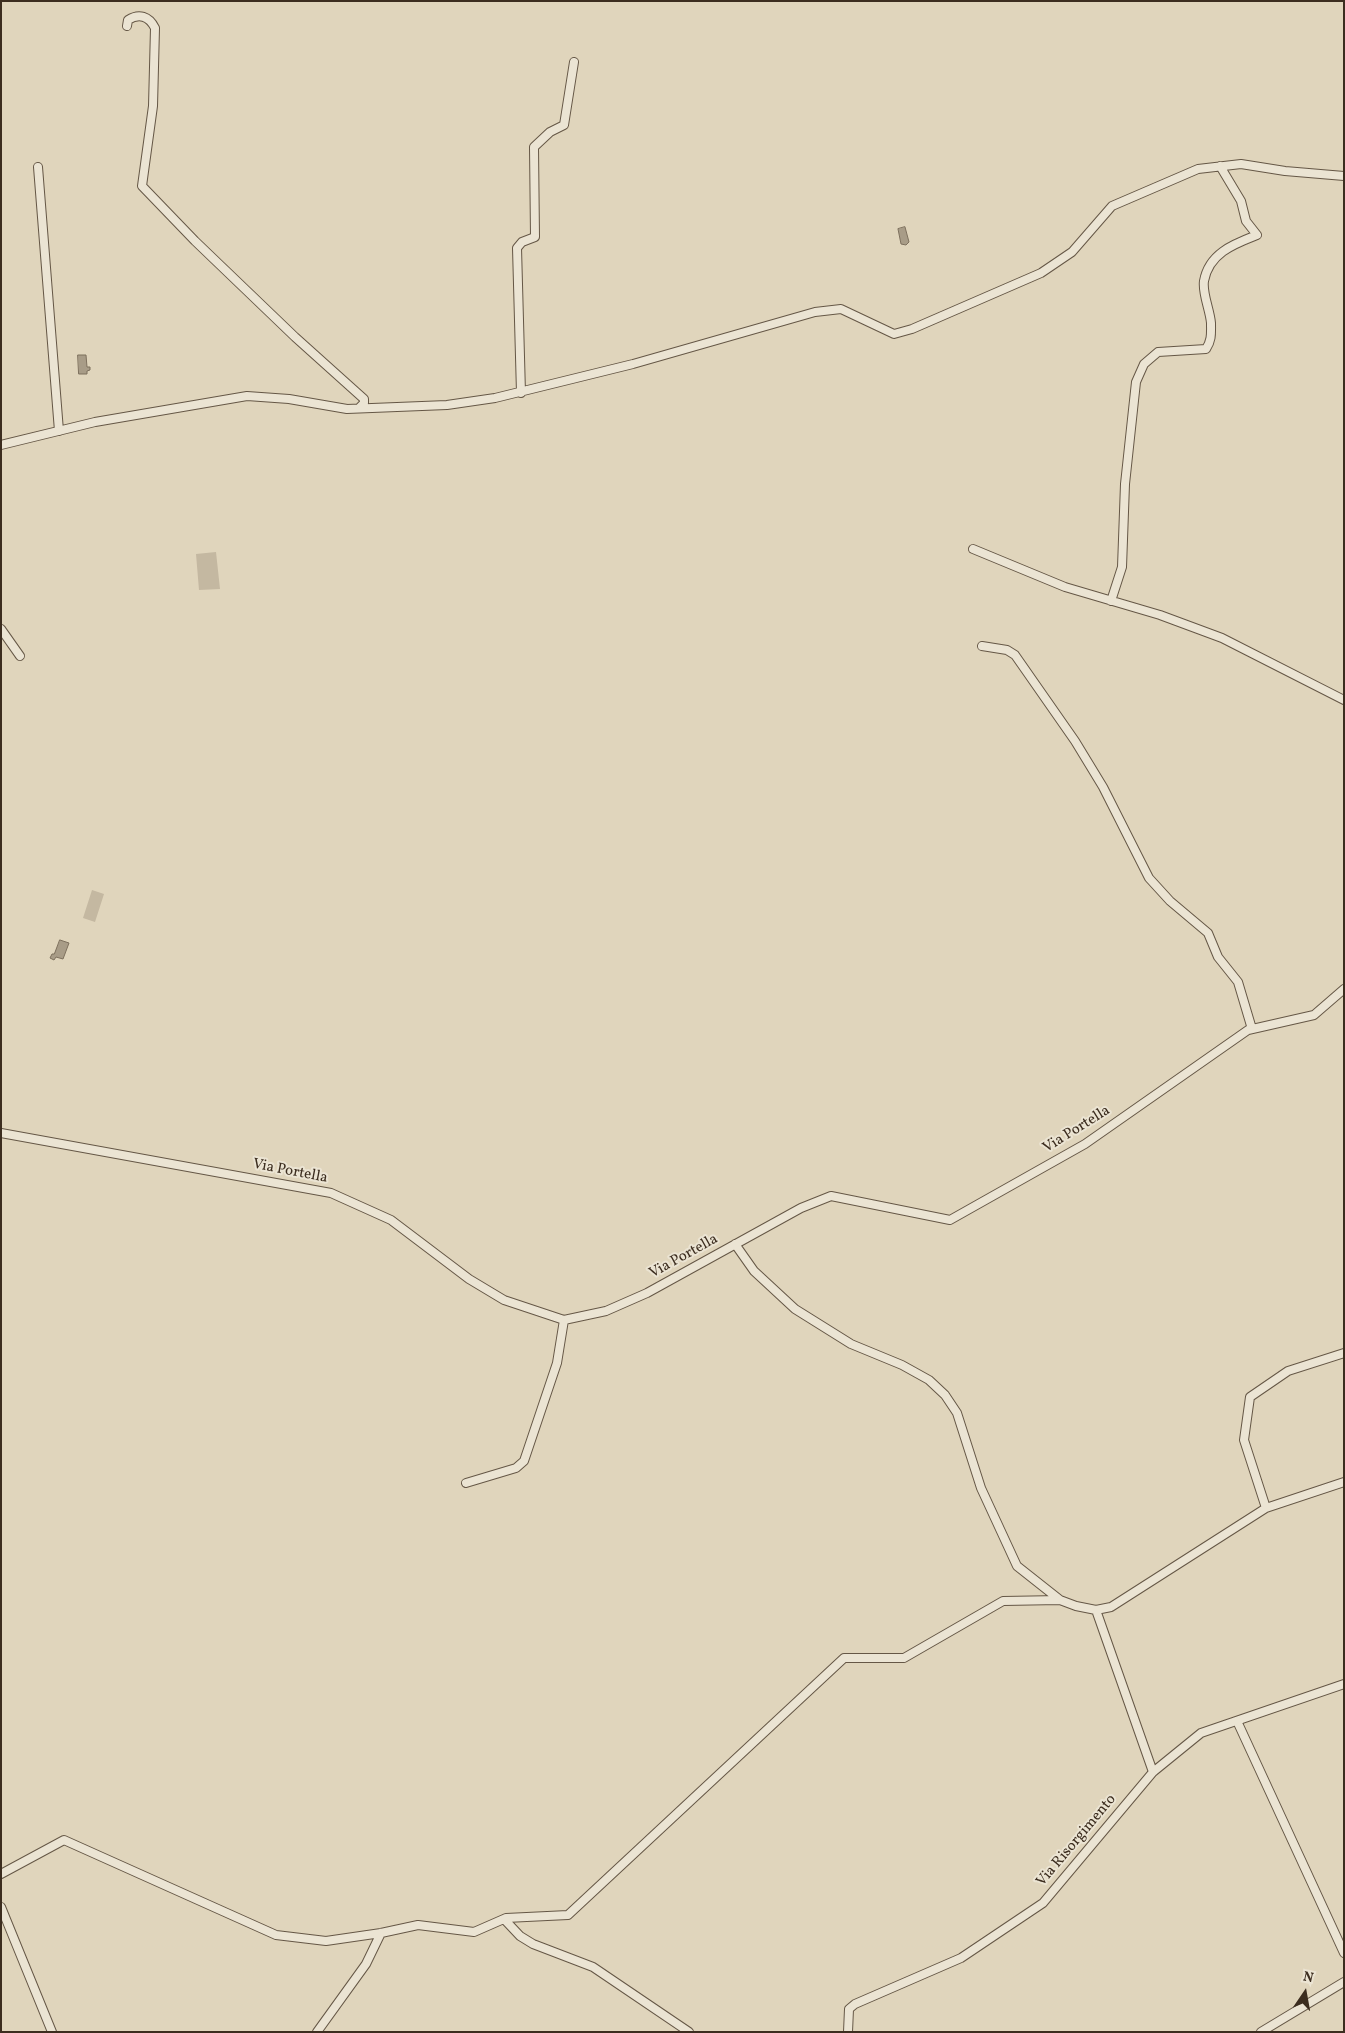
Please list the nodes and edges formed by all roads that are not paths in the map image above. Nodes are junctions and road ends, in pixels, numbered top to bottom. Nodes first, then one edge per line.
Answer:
1 (126, 26) dead end
2 (574, 62) dead end
3 (1220, 166) junction
4 (38, 167) dead end
5 (1344, 176) edge
6 (521, 393) junction
7 (360, 407) junction
8 (59, 431) junction
9 (1, 445) edge
10 (973, 550) dead end
11 (1111, 601) junction
12 (1, 629) edge
13 (982, 646) dead end
14 (20, 656) dead end
15 (1344, 700) edge
16 (1344, 989) edge
17 (1252, 1029) junction
18 (1, 1133) edge
19 (735, 1244) junction
20 (564, 1320) junction
21 (1344, 1353) edge
22 (1344, 1482) edge
23 (466, 1483) dead end
24 (1266, 1508) junction
25 (1060, 1600) junction
26 (1096, 1610) junction
27 (1344, 1684) edge
28 (1237, 1720) junction
29 (1153, 1772) junction
30 (1, 1874) edge
31 (1, 1907) edge
32 (504, 1919) junction
33 (381, 1934) junction
34 (1344, 1953) edge
35 (1344, 1982) edge
36 (52, 2032) edge
37 (317, 2032) edge
38 (689, 2032) edge
39 (848, 2032) edge
40 (1261, 2032) edge

1 - 7 street
2 - 6 street
3 - 5 street
3 - 6 street
3 - 11 street
4 - 8 street
6 - 7 street
7 - 8 street
8 - 9 street
10 - 11 street
11 - 15 street
12 - 14 street
13 - 17 street
16 - 17 street, Via Portella
17 - 19 street, Via Portella
18 - 20 street, Via Portella
19 - 20 street, Via Portella
19 - 25 street
20 - 23 street
21 - 24 street
22 - 24 street
24 - 26 street
25 - 26 street
25 - 32 street
26 - 29 street
27 - 28 street, Via Risorgimento
28 - 29 street, Via Risorgimento
28 - 34 street
29 - 39 street, Via Risorgimento
30 - 33 street
31 - 36 street
32 - 33 street
32 - 38 street
33 - 37 street
35 - 40 street

